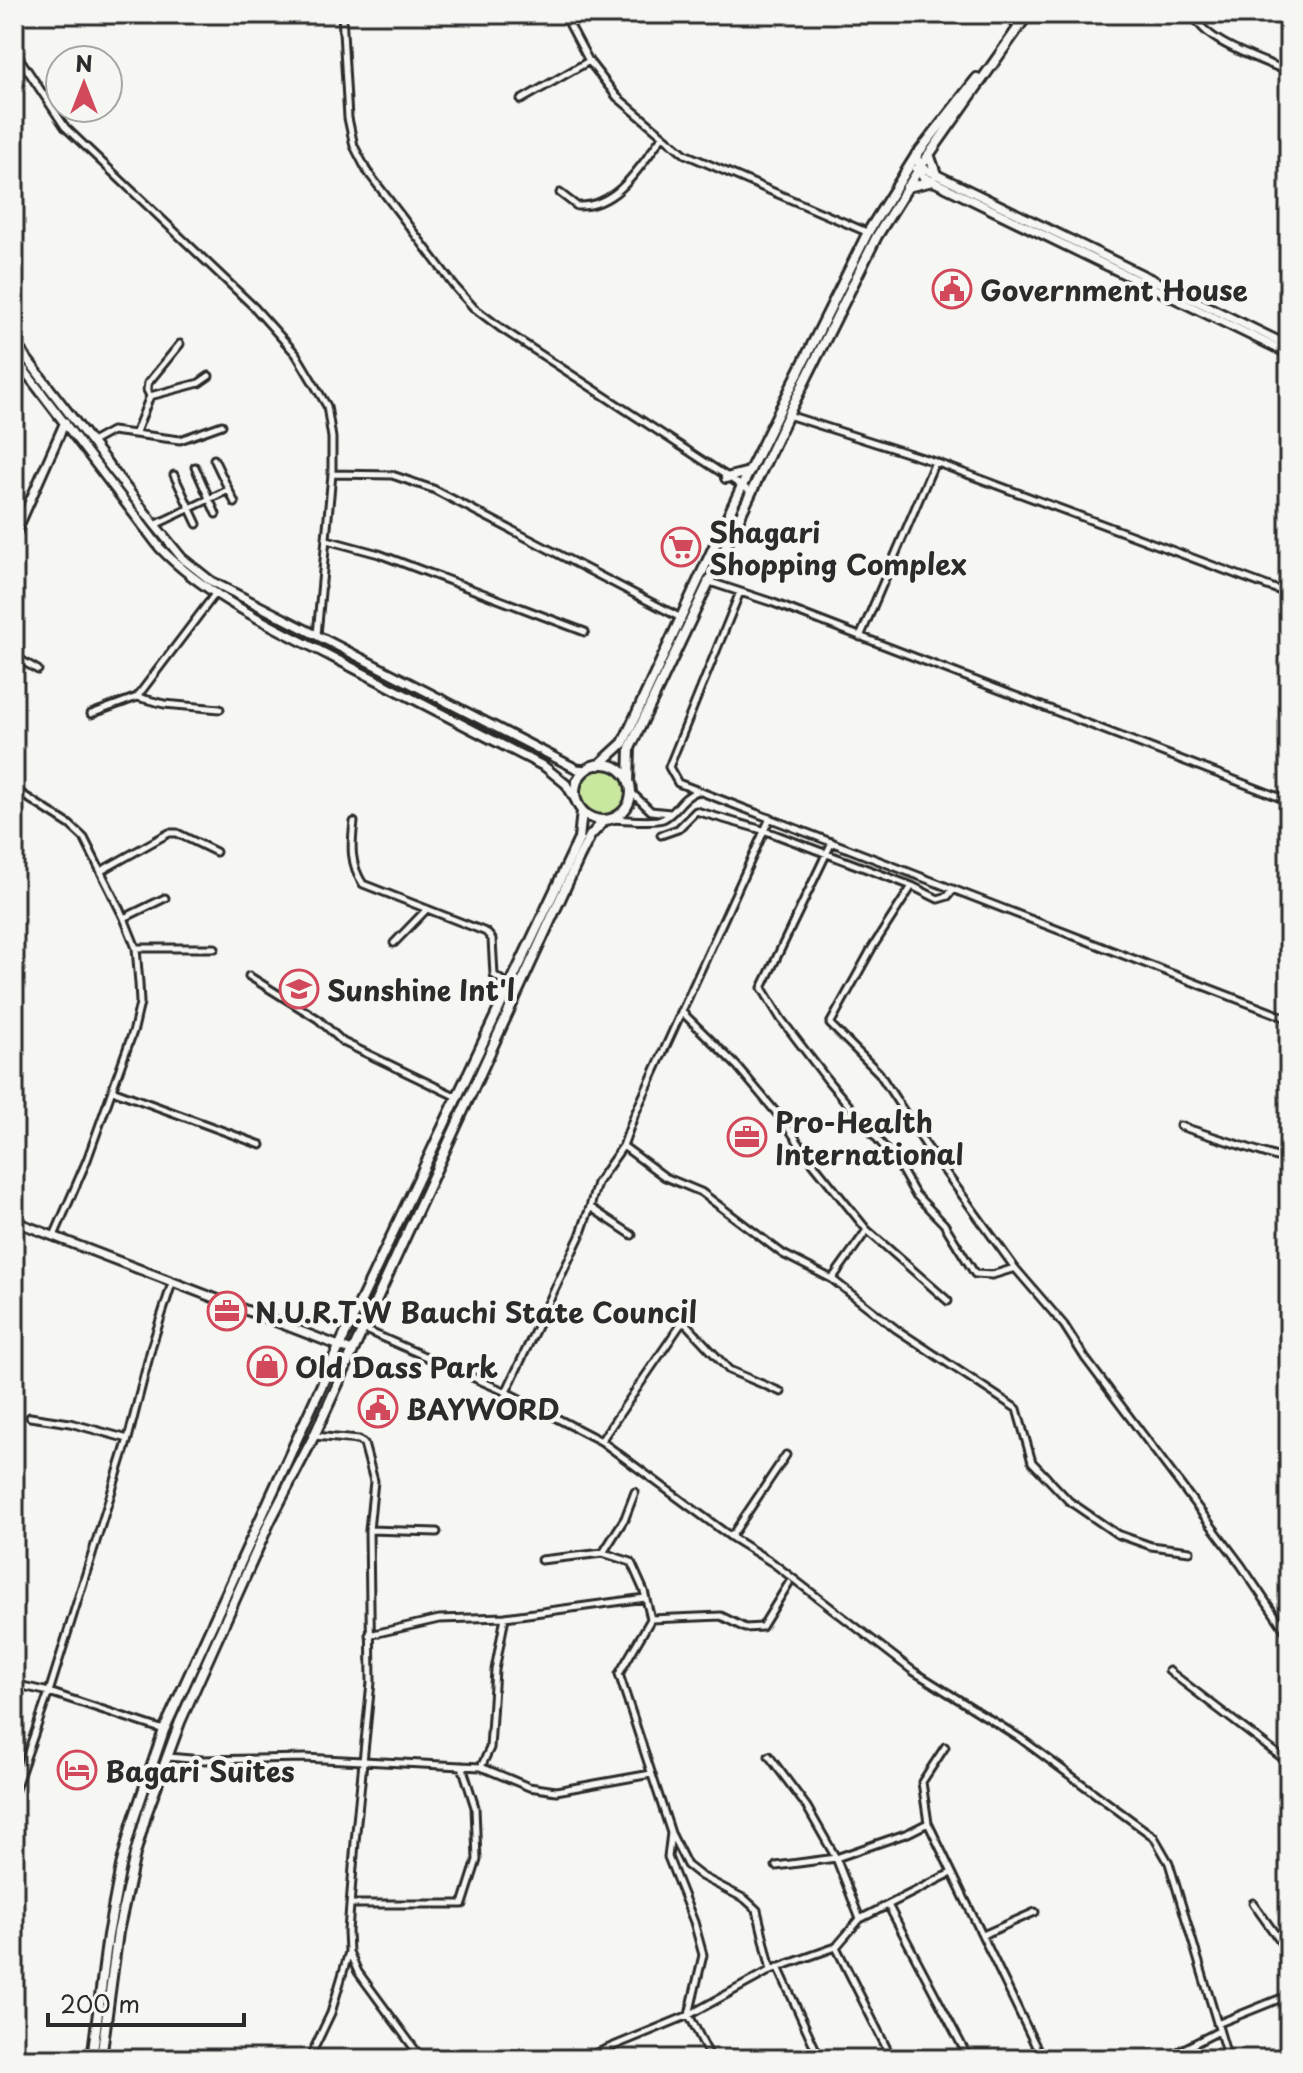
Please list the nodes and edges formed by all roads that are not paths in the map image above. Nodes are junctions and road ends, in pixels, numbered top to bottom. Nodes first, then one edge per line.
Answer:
1 (342, 14) edge
2 (595, 14) edge
3 (1001, 14) edge
4 (1027, 14) edge
5 (1194, 14) edge
6 (565, 17) edge
7 (1019, 26) junction
8 (14, 50) edge
9 (589, 61) junction
10 (1289, 72) edge
11 (521, 100) dead end
12 (662, 137) junction
13 (916, 154) junction
14 (929, 154) junction
15 (919, 169) junction
16 (904, 173) junction
17 (934, 177) junction
18 (906, 188) junction
19 (560, 193) dead end
20 (868, 232) junction
21 (877, 236) junction
22 (14, 342) edge
23 (180, 344) dead end
24 (1289, 346) edge
25 (1289, 354) edge
26 (14, 357) edge
27 (209, 376) dead end
28 (150, 396) junction
29 (788, 415) junction
30 (69, 419) junction
31 (222, 425) dead end
32 (136, 432) junction
33 (92, 442) junction
34 (214, 459) dead end
35 (935, 462) junction
36 (195, 467) dead end
37 (749, 472) junction
38 (332, 474) junction
39 (174, 475) dead end
40 (726, 478) junction
41 (741, 488) junction
42 (228, 490) junction
43 (751, 492) junction
44 (208, 499) junction
45 (235, 503) dead end
46 (188, 508) junction
47 (216, 514) dead end
48 (197, 524) dead end
49 (16, 525) edge
50 (155, 525) junction
51 (14, 537) edge
52 (327, 540) junction
53 (699, 577) junction
54 (711, 582) junction
55 (740, 592) junction
56 (215, 594) junction
57 (1289, 594) edge
58 (681, 618) junction
59 (585, 632) dead end
60 (317, 637) junction
61 (860, 637) junction
62 (312, 646) junction
63 (14, 656) edge
64 (38, 670) dead end
65 (137, 697) junction
66 (220, 709) dead end
67 (91, 714) dead end
68 (599, 765) junction
69 (586, 770) junction
70 (630, 788) junction
71 (14, 789) edge
72 (699, 791) junction
73 (22, 794) junction
74 (576, 801) junction
75 (1289, 801) edge
76 (14, 805) edge
77 (582, 811) junction
78 (671, 813) junction
79 (770, 818) junction
80 (608, 820) junction
81 (354, 822) dead end
82 (766, 831) junction
83 (661, 835) dead end
84 (832, 842) junction
85 (216, 852) dead end
86 (827, 856) junction
87 (101, 871) junction
88 (912, 886) junction
89 (953, 889) junction
90 (165, 898) dead end
91 (427, 909) junction
92 (124, 918) junction
93 (394, 943) dead end
94 (136, 948) junction
95 (215, 948) dead end
96 (249, 976) dead end
97 (510, 986) junction
98 (682, 1012) junction
99 (1289, 1019) edge
100 (112, 1090) junction
101 (457, 1097) junction
102 (1180, 1126) dead end
103 (261, 1145) dead end
104 (623, 1146) junction
105 (1289, 1161) edge
106 (590, 1207) junction
107 (14, 1221) edge
108 (867, 1230) junction
109 (632, 1235) dead end
110 (54, 1236) junction
111 (1015, 1268) junction
112 (832, 1279) junction
113 (172, 1283) junction
114 (948, 1301) dead end
115 (363, 1329) junction
116 (340, 1345) junction
117 (352, 1351) junction
118 (506, 1392) junction
119 (781, 1392) dead end
120 (30, 1417) dead end
121 (314, 1436) junction
122 (128, 1439) junction
123 (601, 1441) junction
124 (786, 1455) dead end
125 (635, 1492) dead end
126 (369, 1530) junction
127 (437, 1532) dead end
128 (731, 1537) junction
129 (1190, 1551) dead end
130 (603, 1553) junction
131 (541, 1560) dead end
132 (789, 1583) dead end
133 (646, 1598) junction
134 (505, 1617) junction
135 (651, 1619) junction
136 (369, 1635) junction
137 (1289, 1636) edge
138 (1169, 1671) dead end
139 (14, 1684) edge
140 (49, 1692) junction
141 (164, 1730) junction
142 (945, 1747) dead end
143 (769, 1756) dead end
144 (167, 1757) junction
145 (363, 1761) junction
146 (1289, 1763) edge
147 (462, 1766) junction
148 (481, 1767) junction
149 (651, 1774) junction
150 (14, 1792) edge
151 (928, 1823) junction
152 (671, 1833) junction
153 (836, 1858) junction
154 (776, 1866) dead end
155 (951, 1873) junction
156 (1253, 1903) dead end
157 (350, 1904) junction
158 (888, 1905) junction
159 (1035, 1912) dead end
160 (860, 1919) junction
161 (983, 1935) junction
162 (836, 1947) junction
163 (349, 1952) junction
164 (1289, 1961) edge
165 (778, 1967) junction
166 (771, 1970) junction
167 (1289, 1995) edge
168 (689, 2015) junction
169 (1218, 2027) junction
170 (1041, 2057) edge
171 (92, 2059) edge
172 (101, 2059) edge
173 (309, 2059) edge
174 (422, 2059) edge
175 (582, 2059) edge
176 (711, 2059) edge
177 (820, 2059) edge
178 (892, 2059) edge
179 (969, 2059) edge
180 (1033, 2059) edge
181 (1164, 2059) edge
182 (1228, 2059) edge

1 - 40 street
2 - 6 street
3 - 7 street
4 - 7 main road
4 - 14 main road
5 - 10 street
6 - 9 street
7 - 13 main road
8 - 38 street
9 - 11 street
9 - 12 street
12 - 19 street
12 - 20 street
13 - 15 street
13 - 16 main road
14 - 15 main road
14 - 17 main road
15 - 16 street
15 - 17 street
15 - 18 main road
16 - 20 main road
17 - 18 main road
17 - 24 street
17 - 25 street
18 - 21 main road
20 - 21 street
20 - 37 main road
21 - 29 main road
22 - 30 street
23 - 28 street
26 - 30 street
27 - 28 street
28 - 32 street
29 - 35 street
29 - 43 main road
30 - 33 street
30 - 49 street
30 - 56 street
31 - 32 street
32 - 33 street
33 - 50 street
34 - 42 street
35 - 57 street
35 - 61 street
36 - 44 street
37 - 40 main road
37 - 41 main road
38 - 52 street
38 - 58 street
39 - 46 street
40 - 41 street
41 - 43 street
41 - 53 main road
42 - 44 street
42 - 45 street
43 - 54 main road
44 - 46 street
44 - 47 street
46 - 48 street
46 - 50 street
49 - 51 street
50 - 60 street
52 - 59 street
52 - 60 street
53 - 54 street
53 - 58 main road
54 - 55 street
54 - 70 main road
55 - 61 street
55 - 72 street
56 - 62 street
56 - 65 street
58 - 68 main road
60 - 62 street
60 - 69 street
61 - 75 street
62 - 74 street
63 - 64 street
65 - 66 street
65 - 67 street
68 - 69 main road
68 - 70 main road
69 - 74 main road
70 - 78 street
70 - 80 main road
71 - 73 street
72 - 78 street
72 - 79 street
73 - 76 street
73 - 87 street
74 - 77 main road
77 - 80 main road
77 - 97 main road
78 - 80 street
79 - 82 street
79 - 84 street
80 - 115 main road
81 - 91 street
82 - 83 street
82 - 86 street
82 - 98 street
84 - 86 street
84 - 89 street
85 - 87 street
86 - 88 street
86 - 111 street
87 - 92 street
88 - 89 street
88 - 111 street
89 - 99 street
90 - 92 street
91 - 93 street
91 - 97 street
92 - 94 street
94 - 95 street
94 - 100 street
96 - 101 street
97 - 101 main road
98 - 104 street
98 - 108 street
100 - 103 street
100 - 110 street
101 - 116 main road
102 - 105 street
104 - 106 street
104 - 112 street
106 - 109 street
106 - 118 street
107 - 110 street
108 - 112 street
108 - 114 street
110 - 113 street
111 - 137 street
112 - 129 street
113 - 116 street
113 - 122 street
115 - 117 main road
115 - 118 street
116 - 117 street
116 - 141 main road
117 - 121 main road
118 - 123 street
119 - 123 street
120 - 122 street
121 - 126 street
121 - 144 main road
122 - 140 street
123 - 128 street
124 - 128 street
125 - 130 street
126 - 127 street
126 - 136 street
128 - 169 street
130 - 131 street
130 - 133 street
132 - 135 street
133 - 134 street
133 - 135 street
134 - 136 street
134 - 148 street
135 - 149 street
136 - 145 street
138 - 146 street
139 - 140 street
140 - 141 street
140 - 150 street
141 - 171 main road
142 - 151 street
143 - 153 street
144 - 145 street
144 - 172 main road
145 - 147 street
145 - 157 street
147 - 148 street
147 - 157 street
148 - 149 street
149 - 152 street
151 - 153 street
151 - 155 street
152 - 166 street
152 - 168 street
153 - 154 street
153 - 160 street
155 - 158 street
155 - 161 street
156 - 164 street
157 - 163 street
158 - 160 street
158 - 179 street
159 - 161 street
160 - 162 street
161 - 170 street
162 - 165 street
162 - 178 street
163 - 173 street
163 - 174 street
165 - 166 street
165 - 177 street
166 - 168 street
167 - 169 street
168 - 175 street
168 - 176 street
169 - 181 street
169 - 182 street
170 - 180 street

